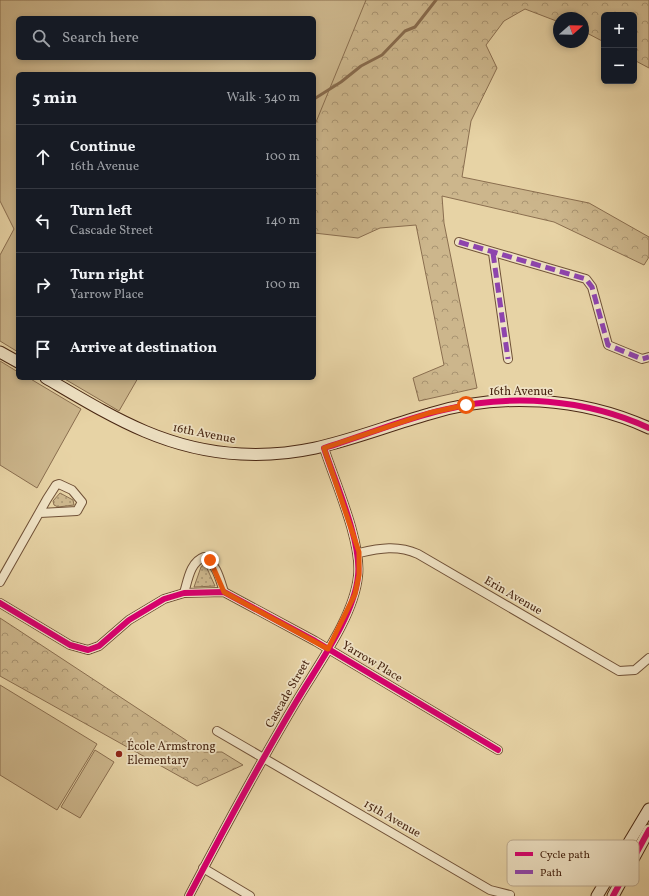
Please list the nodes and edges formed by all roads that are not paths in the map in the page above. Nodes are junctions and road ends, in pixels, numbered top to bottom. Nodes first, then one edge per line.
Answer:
1 (459, 242) dead end
2 (493, 253) junction
3 (0, 352) edge
4 (649, 357) edge
5 (508, 360) dead end
6 (16, 361) edge
7 (49, 380) edge
8 (649, 428) edge
9 (324, 448) junction
10 (40, 513) junction
11 (359, 552) junction
12 (0, 582) edge
13 (224, 592) junction
14 (184, 593) junction
15 (0, 603) edge
16 (328, 649) junction
17 (649, 658) edge
18 (217, 731) dead end
19 (498, 750) dead end
20 (264, 759) junction
21 (649, 808) edge
22 (649, 830) edge
23 (630, 840) edge
24 (639, 848) edge
25 (204, 868) junction
26 (603, 886) edge
27 (618, 886) edge
28 (510, 895) dead end
29 (189, 896) edge
30 (250, 896) edge
31 (597, 896) edge
32 (613, 896) edge

1 - 2 street
2 - 4 street
2 - 5 street
3 - 6 street
7 - 9 street, 16th Avenue
8 - 9 street, 16th Avenue
9 - 11 street, Cascade Street
10 - 10 street
10 - 12 street
11 - 16 street, Cascade Street
11 - 17 street, Erin Avenue
13 - 14 street
13 - 14 street
13 - 16 street, Yarrow Place
14 - 15 street
16 - 19 street, Yarrow Place
16 - 20 street, Cascade Street
18 - 20 street, 15th Avenue
20 - 25 street, Cascade Street
20 - 28 street, 15th Avenue
21 - 23 street
22 - 24 street
25 - 29 street, Cascade Street
25 - 30 street
26 - 31 street
27 - 32 street

